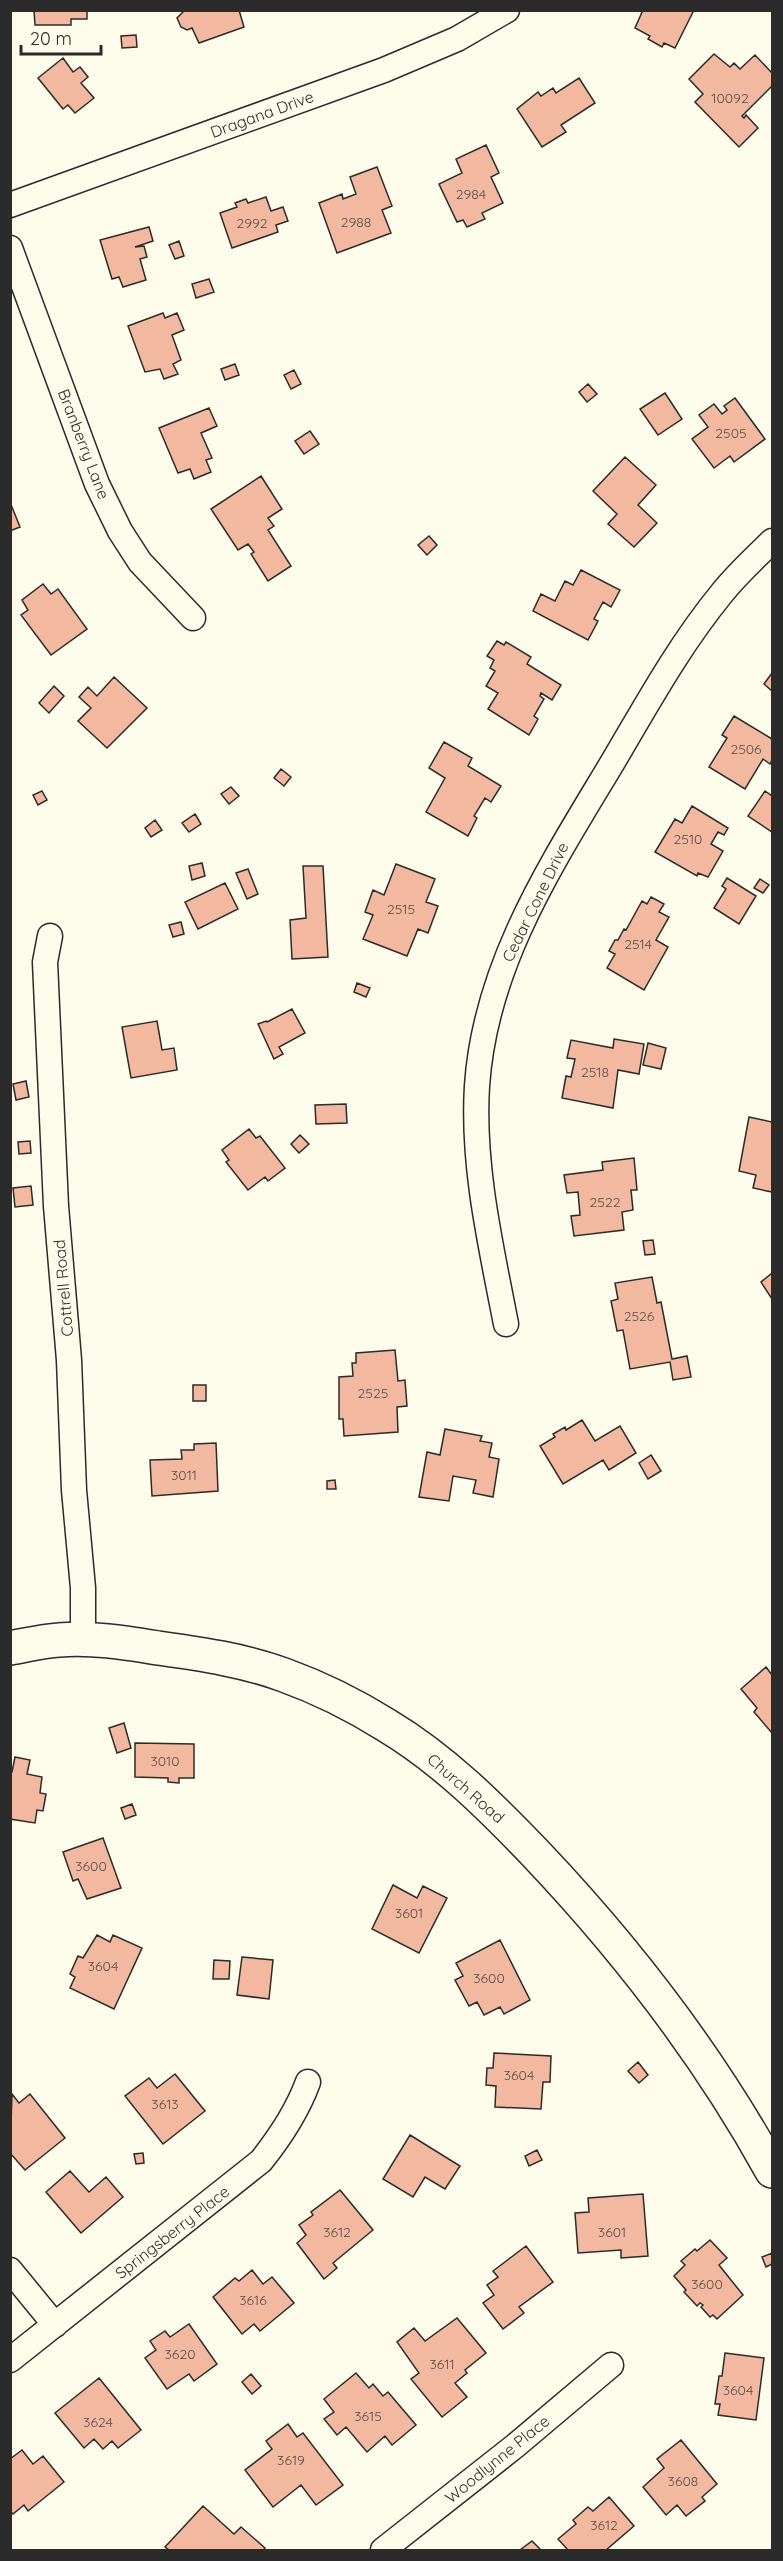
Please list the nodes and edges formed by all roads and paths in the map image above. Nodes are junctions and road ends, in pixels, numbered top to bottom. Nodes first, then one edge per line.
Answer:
1 (507, 10) edge
2 (10, 205) edge
3 (10, 248) edge
4 (772, 541) edge
5 (193, 618) dead end
6 (50, 936) dead end
7 (506, 1324) dead end
8 (83, 1641) junction
9 (10, 1648) edge
10 (308, 2082) dead end
11 (772, 2171) edge
12 (10, 2270) edge
13 (54, 2325) junction
14 (10, 2360) edge
15 (610, 2365) dead end
16 (383, 2550) edge

1 - 2 street, Dragana Drive
3 - 5 street, Branberry Lane
4 - 7 street, Cedar Cone Drive
6 - 8 street, Cottrell Road
8 - 9 main road, Church Road
8 - 11 main road, Church Road
10 - 13 street, Springsberry Place
12 - 13 street
13 - 14 street, Springsberry Place
15 - 16 street, Woodlynne Place

